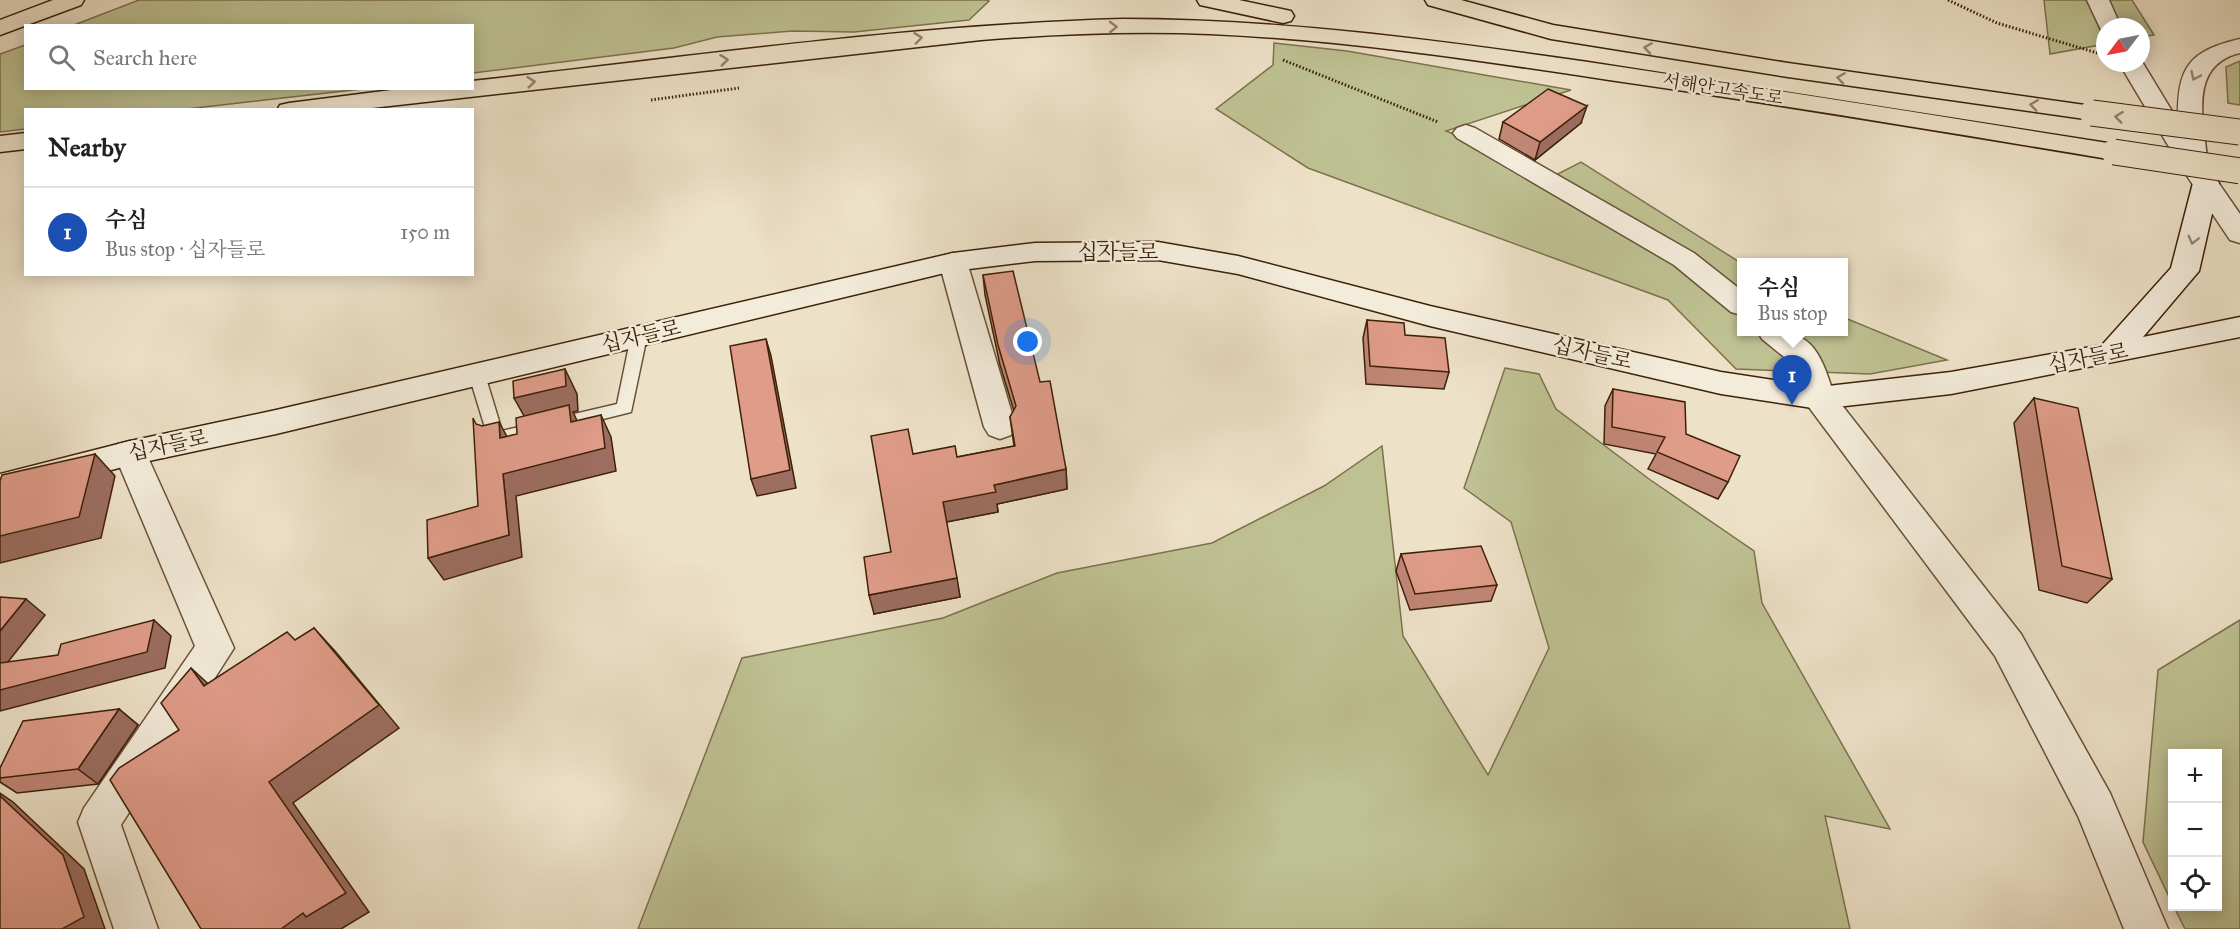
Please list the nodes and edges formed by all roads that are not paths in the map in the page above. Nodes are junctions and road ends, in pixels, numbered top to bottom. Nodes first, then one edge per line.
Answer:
1 (30, 0) edge
2 (73, 0) edge
3 (1208, 0) edge
4 (1436, 0) edge
5 (2098, 0) edge
6 (0, 12) edge
7 (2106, 18) edge
8 (0, 28) edge
9 (2240, 46) edge
10 (1495, 56) junction
11 (2137, 72) edge
12 (474, 88) edge
13 (455, 90) edge
14 (306, 108) edge
15 (2240, 132) edge
16 (1467, 133) road end
17 (24, 141) edge
18 (0, 144) edge
19 (2240, 171) edge
20 (2200, 175) junction
21 (2240, 234) edge
22 (952, 262) junction
23 (1737, 302) edge
24 (2240, 327) edge
25 (639, 336) junction
26 (1778, 336) edge
27 (2111, 354) junction
28 (477, 375) junction
29 (1819, 398) junction
30 (1000, 427) dead end
31 (130, 453) junction
32 (0, 487) edge
33 (136, 929) edge
34 (2146, 929) edge

1 - 6 highway
2 - 8 highway
3 - 10 highway, 서해안고속도로
15 -> 4 highway, 서해안고속도로, bridge
5 - 7 main road
9 -> 20 main road
12 -> 10 highway
10 - 19 highway, 서해안고속도로, bridge
11 - 20 main road
13 - 14 highway
16 - 23 main road
17 - 18 highway
20 - 21 main road
20 -> 27 main road
22 - 25 main road, 십자들로
22 - 29 main road, 십자들로
22 - 30 main road
24 - 27 main road, 십자들로
25 - 28 main road, 십자들로
25 - 28 lane
26 - 29 main road
27 - 29 main road, 십자들로
28 - 31 main road, 십자들로
29 - 34 main road
31 - 32 main road, 십자들로
31 - 33 main road

